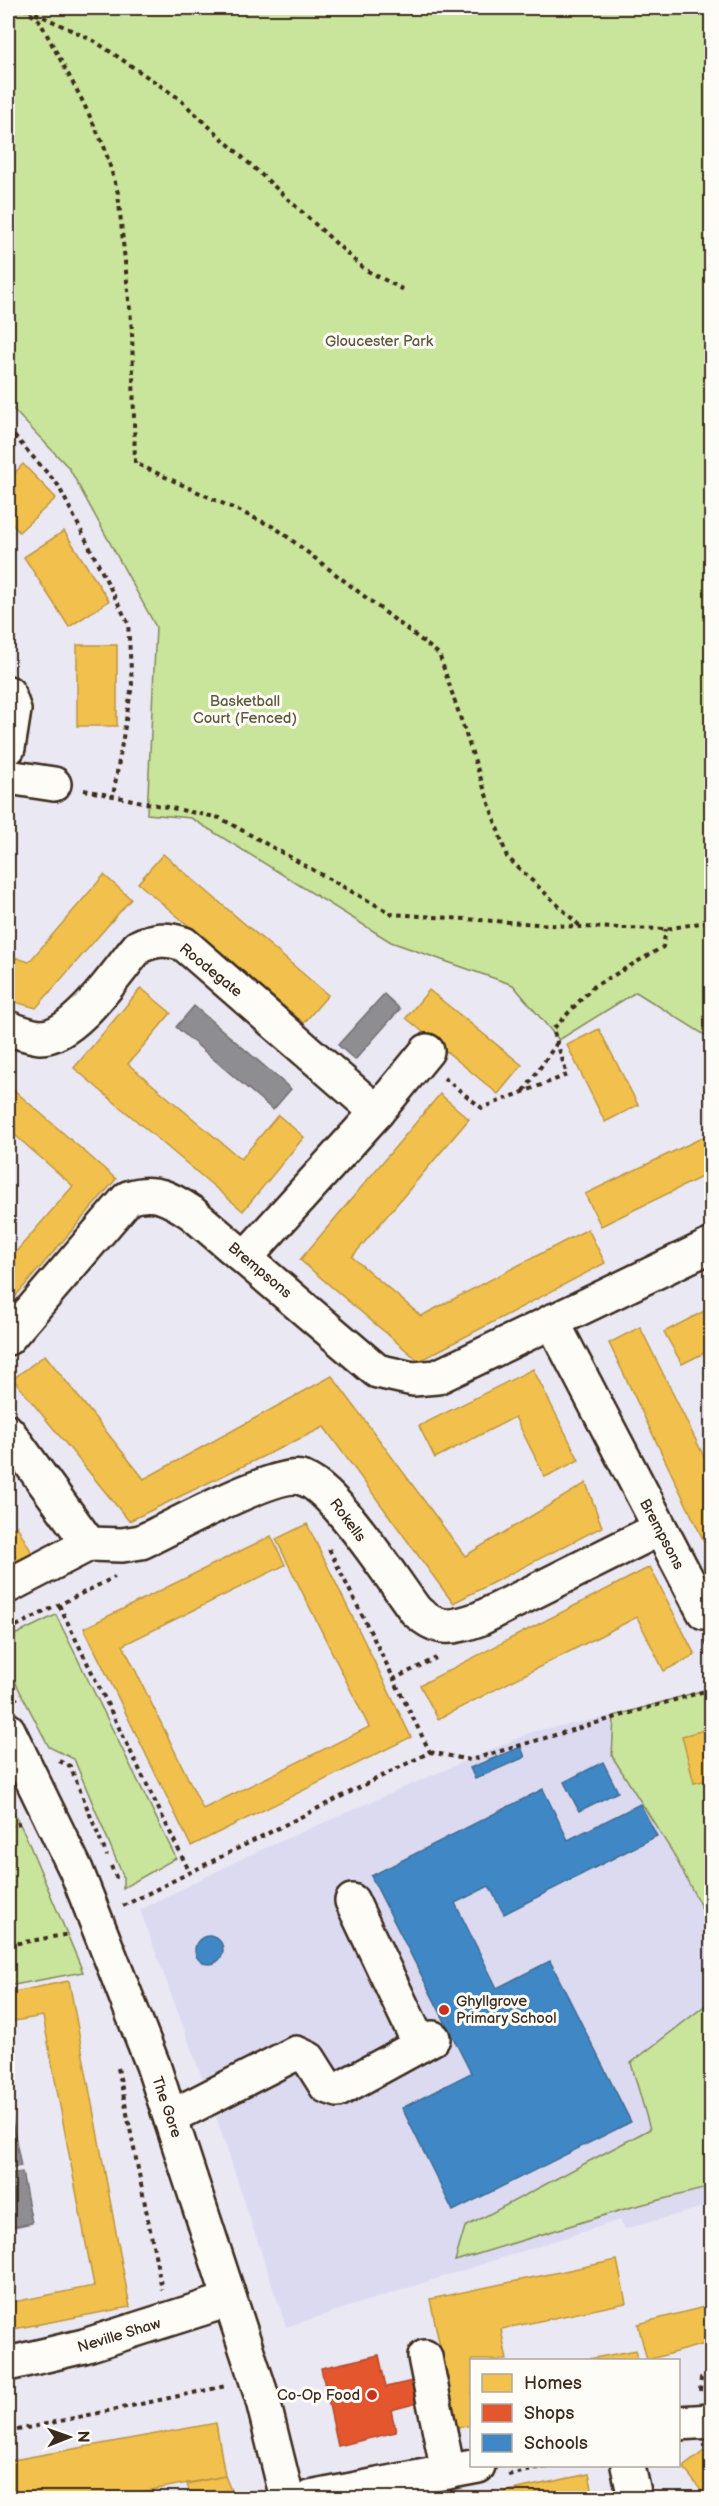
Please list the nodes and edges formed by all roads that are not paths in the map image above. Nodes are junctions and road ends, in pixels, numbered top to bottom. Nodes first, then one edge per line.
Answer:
1 (8, 693) edge
2 (8, 747) edge
3 (8, 777) edge
4 (54, 784) road end
5 (8, 1028) edge
6 (423, 1055) road end
7 (377, 1113) junction
8 (711, 1245) edge
9 (246, 1257) junction
10 (552, 1321) junction
11 (8, 1338) edge
12 (8, 1432) edge
13 (659, 1529) junction
14 (89, 1544) junction
15 (8, 1586) edge
16 (711, 1608) edge
17 (8, 1730) edge
18 (352, 1900) dead end
19 (171, 2117) junction
20 (229, 2300) junction
21 (425, 2357) dead end
22 (8, 2364) edge
23 (711, 2421) edge
24 (680, 2423) edge
25 (628, 2467) edge
26 (463, 2469) edge
27 (411, 2489) edge
28 (287, 2499) edge
29 (310, 2499) edge
30 (635, 2499) edge

1 - 2 street
3 - 4 street
5 - 7 street, Roodegate
6 - 7 street
7 - 9 street
8 - 10 street, Brempsons
9 - 10 street, Brempsons
9 - 11 street, Brempsons
10 - 13 street, Brempsons
12 - 14 street
13 - 14 street, Rokells
13 - 16 street, Brempsons
14 - 15 street, Rokells
17 - 19 street, The Gore
18 - 19 street
19 - 20 street, The Gore
20 - 22 street, Neville Shaw
20 - 28 street, The Gore
21 - 26 street
23 - 24 street
25 - 30 street
26 - 27 street
27 - 29 street

